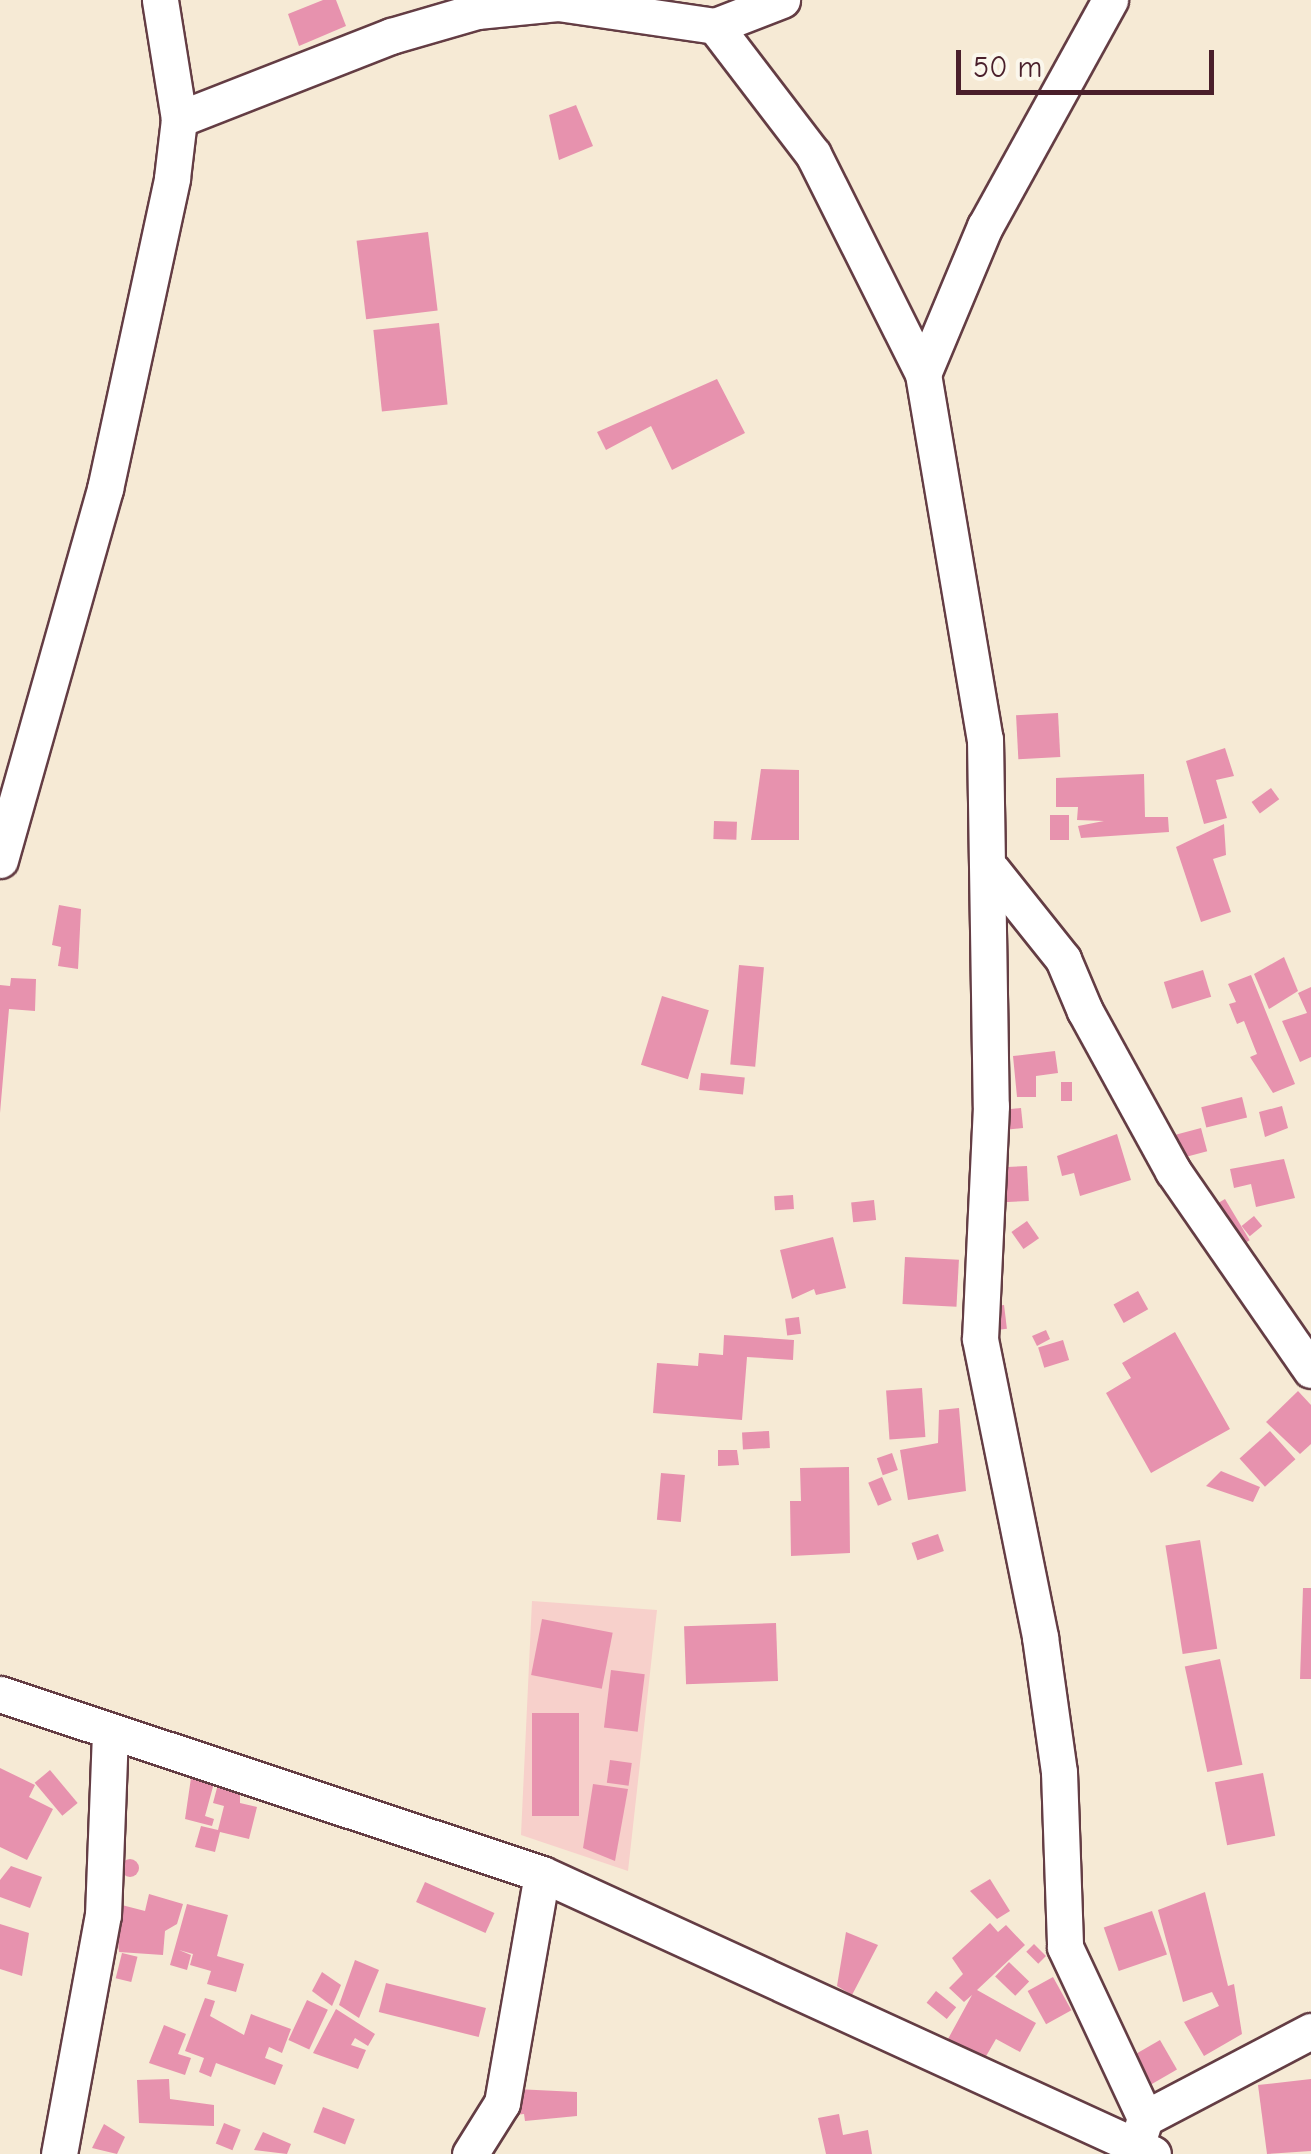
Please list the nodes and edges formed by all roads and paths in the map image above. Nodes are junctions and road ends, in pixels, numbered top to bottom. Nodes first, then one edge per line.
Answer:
1 (160, 0) edge
2 (782, 0) edge
3 (1110, 0) edge
4 (715, 26) junction
5 (179, 120) junction
6 (923, 374) junction
7 (0, 860) edge
8 (992, 870) junction
9 (1311, 1370) edge
10 (0, 1694) edge
11 (110, 1733) junction
12 (542, 1874) junction
13 (1311, 2031) edge
14 (1141, 2144) edge
15 (59, 2154) edge
16 (470, 2154) edge

1 - 5 street
2 - 4 street
3 - 6 street
4 - 5 street
4 - 6 street
5 - 7 street
6 - 8 street
8 - 9 street
8 - 14 street
10 - 11 street
11 - 12 street
11 - 15 street
12 - 14 street
12 - 16 street
13 - 14 street

